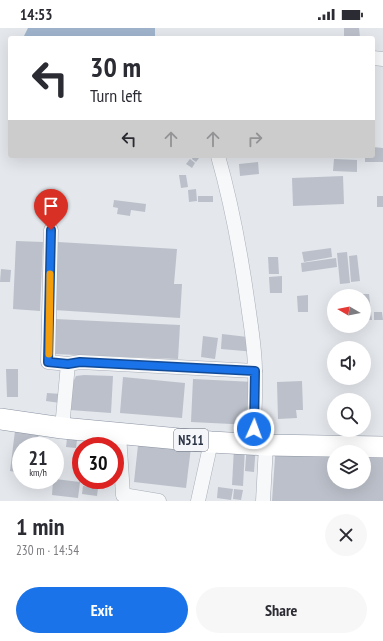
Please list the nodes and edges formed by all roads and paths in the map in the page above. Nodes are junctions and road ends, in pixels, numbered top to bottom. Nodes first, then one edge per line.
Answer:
1 (219, 158) edge
2 (51, 230) dead end
3 (68, 364) junction
4 (255, 371) junction
5 (0, 418) edge
6 (62, 428) junction
7 (119, 434) junction
8 (211, 442) junction
9 (260, 444) junction
10 (383, 447) edge
11 (159, 501) edge
12 (198, 501) edge
13 (263, 501) edge

1 - 4 street
2 - 3 street
3 - 4 street
3 - 6 street
4 - 9 street
5 - 6 highway, N511
6 - 7 highway, N511
7 - 8 highway, N511
7 - 11 street
8 - 9 highway, N511
8 - 12 street
9 - 10 highway, N511
9 - 13 street

